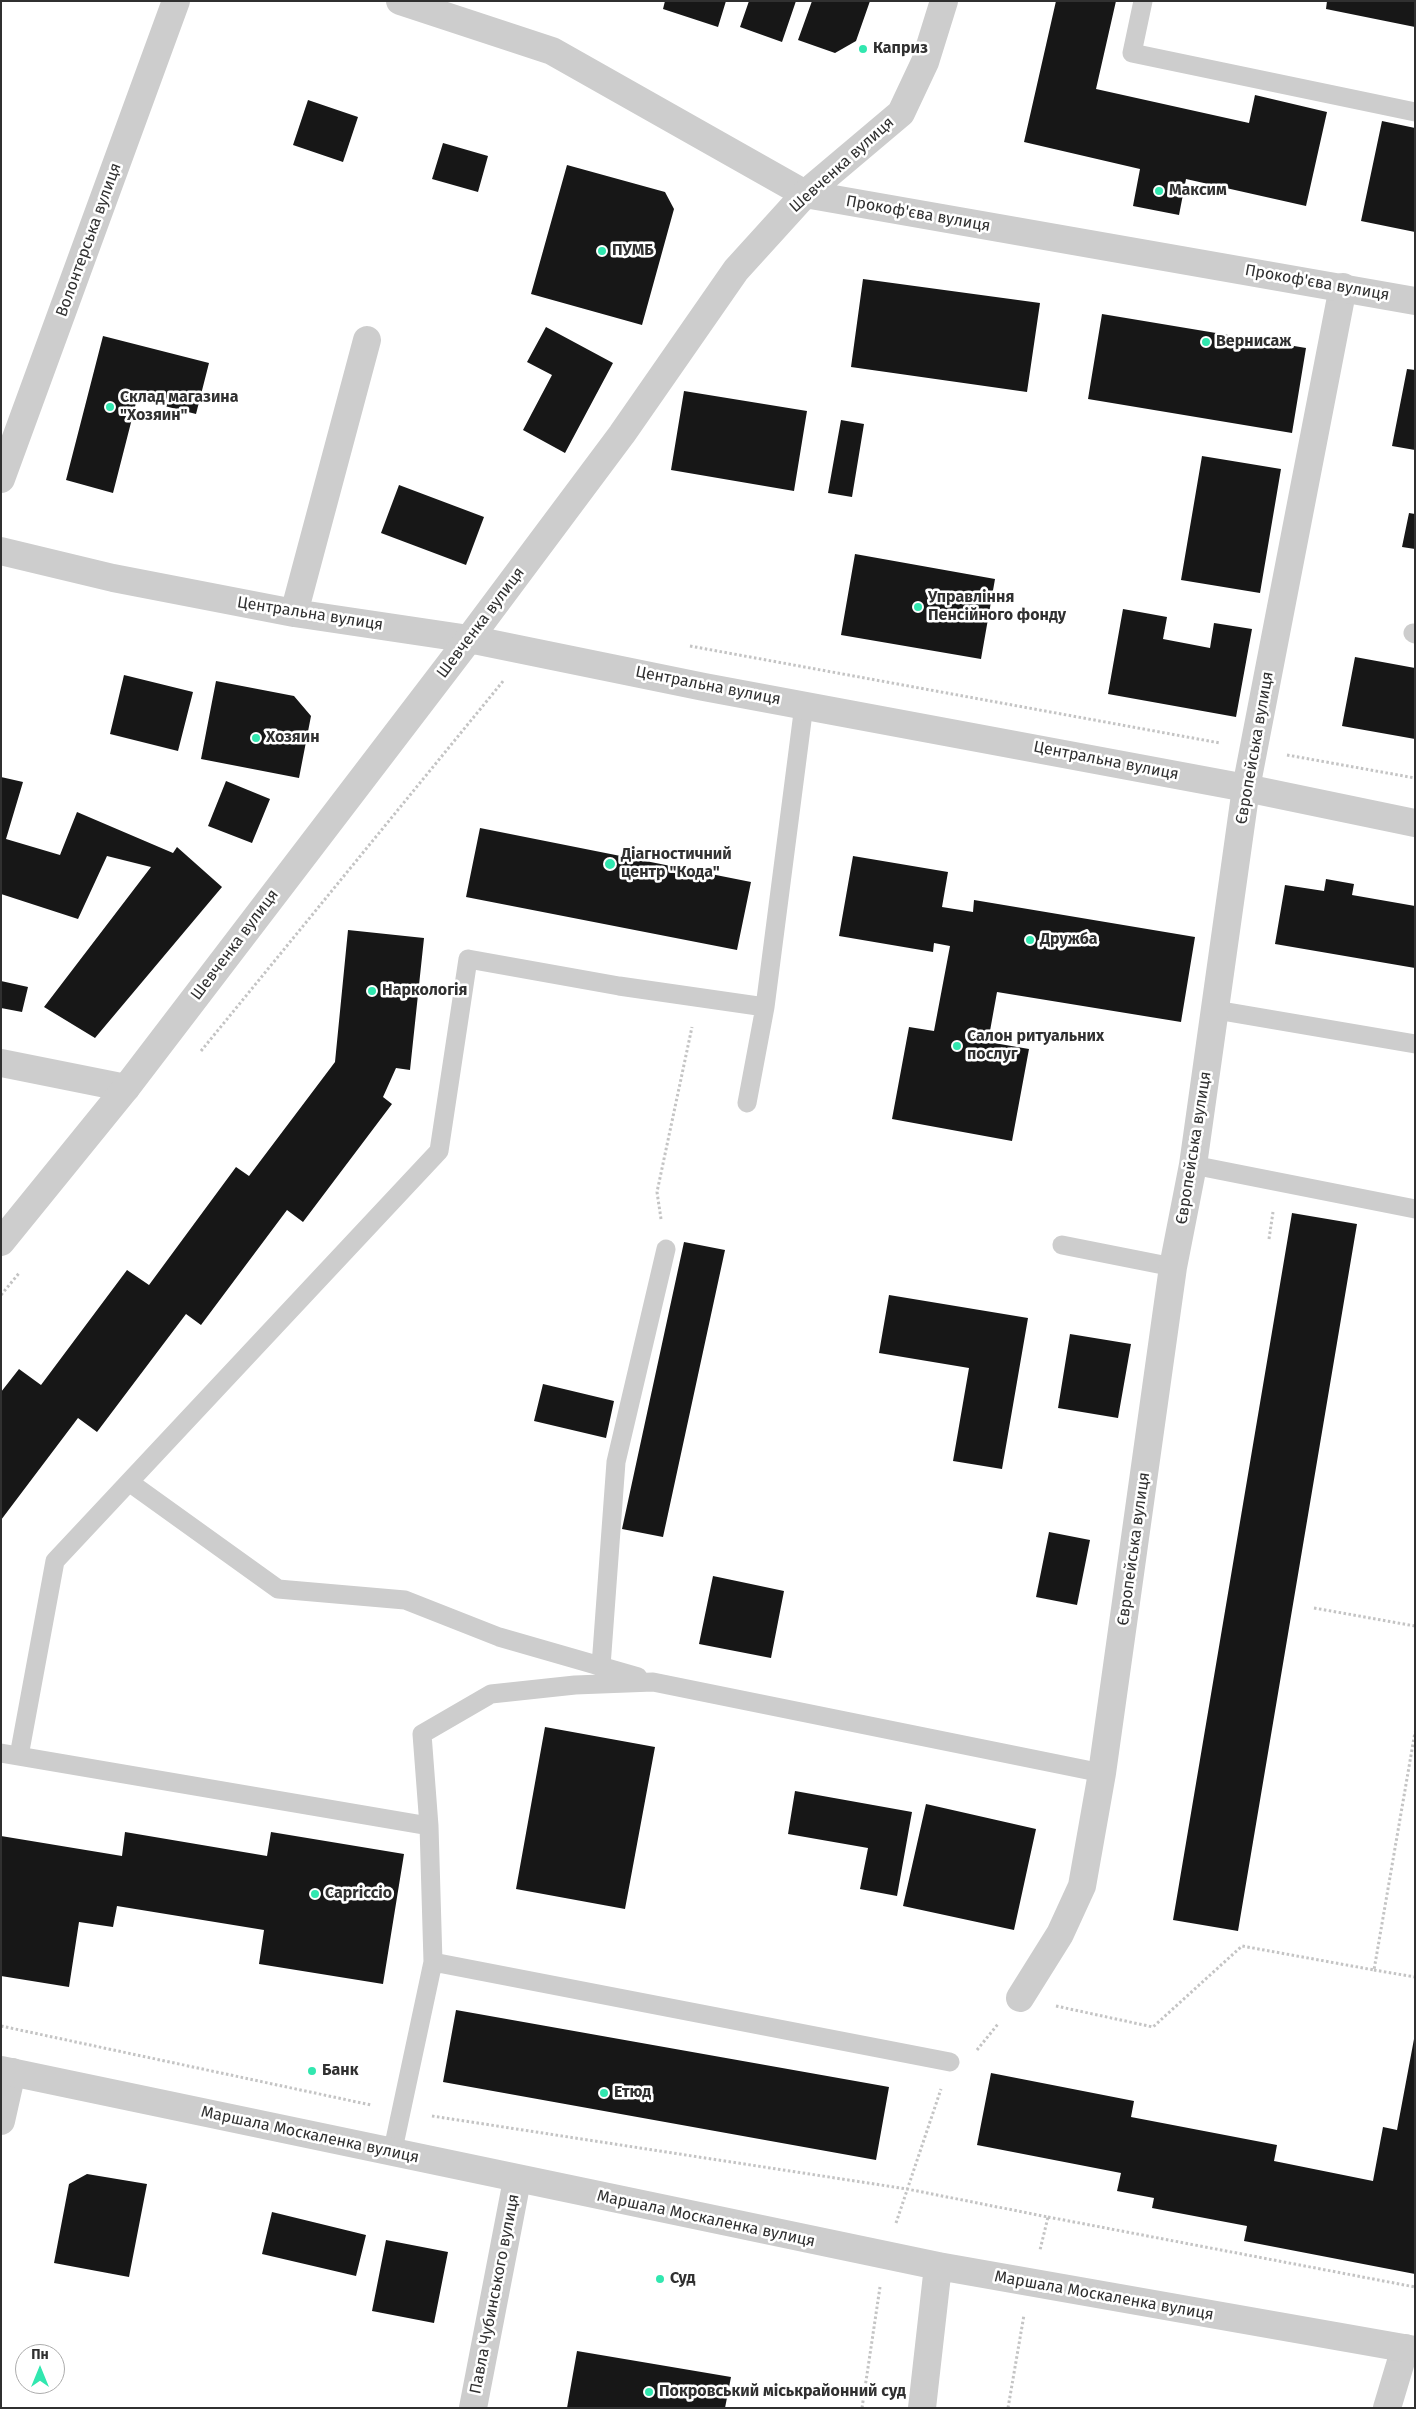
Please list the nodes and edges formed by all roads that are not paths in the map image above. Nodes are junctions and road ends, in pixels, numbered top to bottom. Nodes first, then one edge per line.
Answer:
1 (176, 1) edge
2 (400, 1) edge
3 (944, 1) edge
4 (1143, 1) edge
5 (1415, 112) edge
6 (805, 194) junction
7 (1343, 287) junction
8 (1415, 302) edge
9 (366, 340) dead end
10 (1, 478) edge
11 (1, 551) edge
12 (294, 613) junction
13 (469, 639) junction
14 (804, 705) junction
15 (1246, 788) junction
16 (1415, 823) edge
17 (765, 1007) junction
18 (1216, 1010) junction
19 (1415, 1044) edge
20 (1, 1064) edge
21 (126, 1088) junction
22 (747, 1103) dead end
23 (1193, 1165) junction
24 (1415, 1209) edge
25 (1, 1242) edge
26 (1062, 1245) dead end
27 (666, 1249) road end
28 (1173, 1266) junction
29 (129, 1482) junction
30 (601, 1666) junction
31 (653, 1682) junction
32 (10, 1755) edge
33 (1102, 1773) junction
34 (429, 1826) junction
35 (433, 1962) junction
36 (1020, 1998) road end
37 (950, 2062) road end
38 (7, 2071) edge
39 (1, 2121) edge
40 (392, 2154) junction
41 (518, 2180) junction
42 (938, 2266) junction
43 (1410, 2349) edge
44 (473, 2408) edge
45 (922, 2408) edge
46 (1387, 2408) edge

1 - 10 street, Волонтерська вулиця
2 - 6 street, Прокоф'єва вулиця
3 - 6 street, Шевченка вулиця
4 - 5 lane
6 - 7 street, Прокоф'єва вулиця
6 - 13 street, Шевченка вулиця
7 - 8 street, Прокоф'єва вулиця
7 - 15 street, Європейська вулиця
9 - 12 street
11 - 12 street, Центральна вулиця
12 - 13 street, Центральна вулиця
13 - 14 street, Центральна вулиця
13 - 21 street, Шевченка вулиця
14 - 15 street, Центральна вулиця
14 - 17 lane
15 - 16 street, Центральна вулиця
15 - 18 street, Європейська вулиця
17 - 22 lane
17 - 29 lane
18 - 19 lane
18 - 23 street, Європейська вулиця
20 - 21 street
21 - 25 street, Шевченка вулиця
23 - 24 lane
23 - 28 street, Європейська вулиця
26 - 28 lane
27 - 30 lane
28 - 33 street, Європейська вулиця
29 - 30 lane
29 - 32 lane
30 - 31 lane
31 - 33 lane
31 - 34 lane
32 - 34 lane
33 - 36 street, Європейська вулиця
34 - 35 lane
35 - 37 lane
35 - 40 lane
38 - 39 street
38 - 40 street, Маршала Москаленка вулиця
40 - 41 street, Маршала Москаленка вулиця
41 - 42 street, Маршала Москаленка вулиця
41 - 44 street, Павла Чубинського вулиця
42 - 43 street, Маршала Москаленка вулиця
42 - 45 street
43 - 46 street

